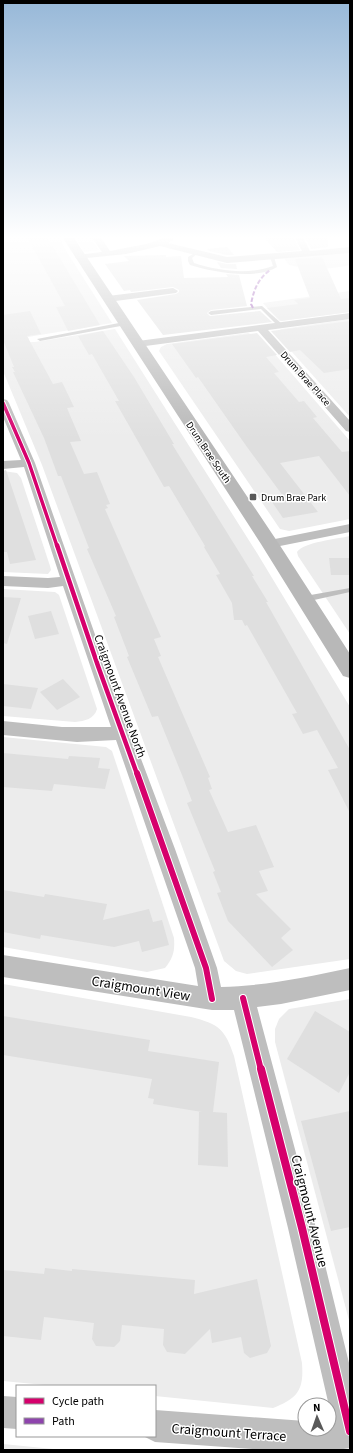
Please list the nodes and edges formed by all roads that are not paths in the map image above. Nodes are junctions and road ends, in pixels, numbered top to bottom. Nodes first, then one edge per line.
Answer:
1 (110, 303) edge
2 (211, 313) dead end
3 (350, 316) edge
4 (124, 324) junction
5 (280, 326) junction
6 (261, 328) junction
7 (40, 339) dead end
8 (138, 344) junction
9 (3, 403) edge
10 (350, 428) edge
11 (29, 463) junction
12 (3, 465) edge
13 (350, 528) edge
14 (270, 544) junction
15 (3, 581) edge
16 (70, 581) junction
17 (350, 590) edge
18 (305, 599) junction
19 (350, 671) edge
20 (3, 728) edge
21 (122, 732) junction
22 (3, 966) edge
23 (350, 979) edge
24 (244, 998) junction
25 (212, 999) junction
26 (3, 1412) edge
27 (16, 1413) edge
28 (156, 1426) edge
29 (350, 1432) edge

1 - 4 main road, Drum Brae South
2 - 5 lane
3 - 5 street
4 - 7 lane
4 - 8 main road, Drum Brae South
5 - 6 street
6 - 8 street
6 - 10 street, Drum Brae Place
8 - 14 main road, Drum Brae South
9 - 11 street, Craigmount Avenue North
11 - 12 street
11 - 16 street, Craigmount Avenue North
13 - 14 street
14 - 18 main road, Drum Brae South
15 - 16 street
16 - 21 street, Craigmount Avenue North
17 - 18 lane
18 - 19 main road, Drum Brae South
20 - 21 street
21 - 25 street, Craigmount Avenue North
22 - 25 street, Craigmount View
23 - 24 street, Craigmount View
24 - 25 street, Craigmount View
24 - 29 street, Craigmount Avenue
26 - 27 street
28 - 29 street, Craigmount Terrace

